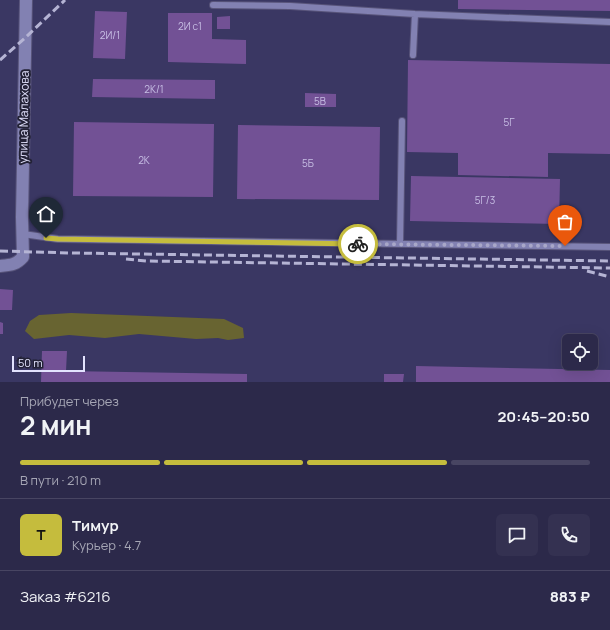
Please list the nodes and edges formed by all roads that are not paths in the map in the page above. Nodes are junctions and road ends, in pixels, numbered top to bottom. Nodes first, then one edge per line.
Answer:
1 (26, 0) edge
2 (289, 3) edge
3 (213, 5) dead end
4 (415, 14) junction
5 (610, 22) edge
6 (413, 55) dead end
7 (402, 120) dead end
8 (23, 234) junction
9 (400, 244) junction
10 (610, 247) edge
11 (0, 266) edge

1 - 8 street, улица Малахова
2 - 3 lane
2 - 4 lane
4 - 5 lane
4 - 6 lane
7 - 9 lane
8 - 9 lane
8 - 11 street, улица Малахова
9 - 10 lane

